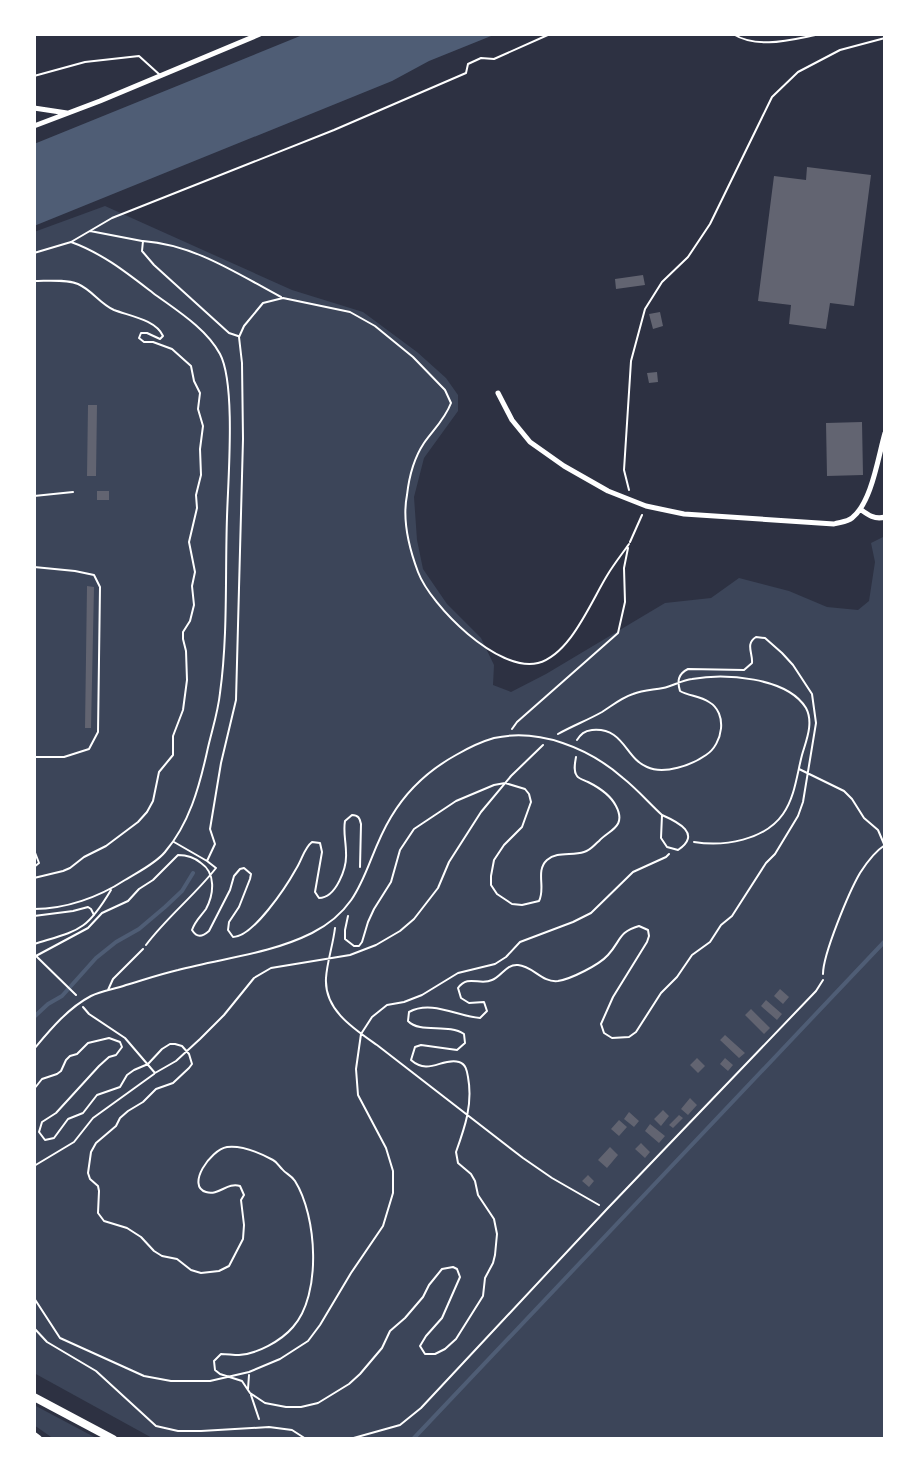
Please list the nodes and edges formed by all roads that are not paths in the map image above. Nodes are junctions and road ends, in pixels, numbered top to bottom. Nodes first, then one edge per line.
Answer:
1 (260, 34) edge
2 (733, 34) edge
3 (821, 34) edge
4 (161, 75) junction
5 (34, 76) edge
6 (34, 108) edge
7 (68, 113) junction
8 (34, 126) edge
9 (498, 393) dead end
10 (885, 433) edge
11 (73, 492) dead end
12 (34, 496) edge
13 (860, 509) junction
14 (885, 517) edge
15 (662, 815) junction
16 (143, 949) road end
17 (823, 980) road end
18 (107, 991) junction
19 (34, 1049) edge
20 (34, 1328) edge
21 (34, 1397) edge
22 (113, 1439) edge
23 (306, 1439) edge
24 (350, 1439) edge

1 - 4 street
2 - 3 lane
4 - 5 lane
4 - 7 street
6 - 7 street
7 - 8 street
9 - 13 street
10 - 13 street
11 - 12 lane
13 - 14 street
15 - 15 lane
15 - 18 lane
16 - 18 lane
17 - 24 lane
18 - 19 lane
20 - 23 lane
21 - 22 highway

